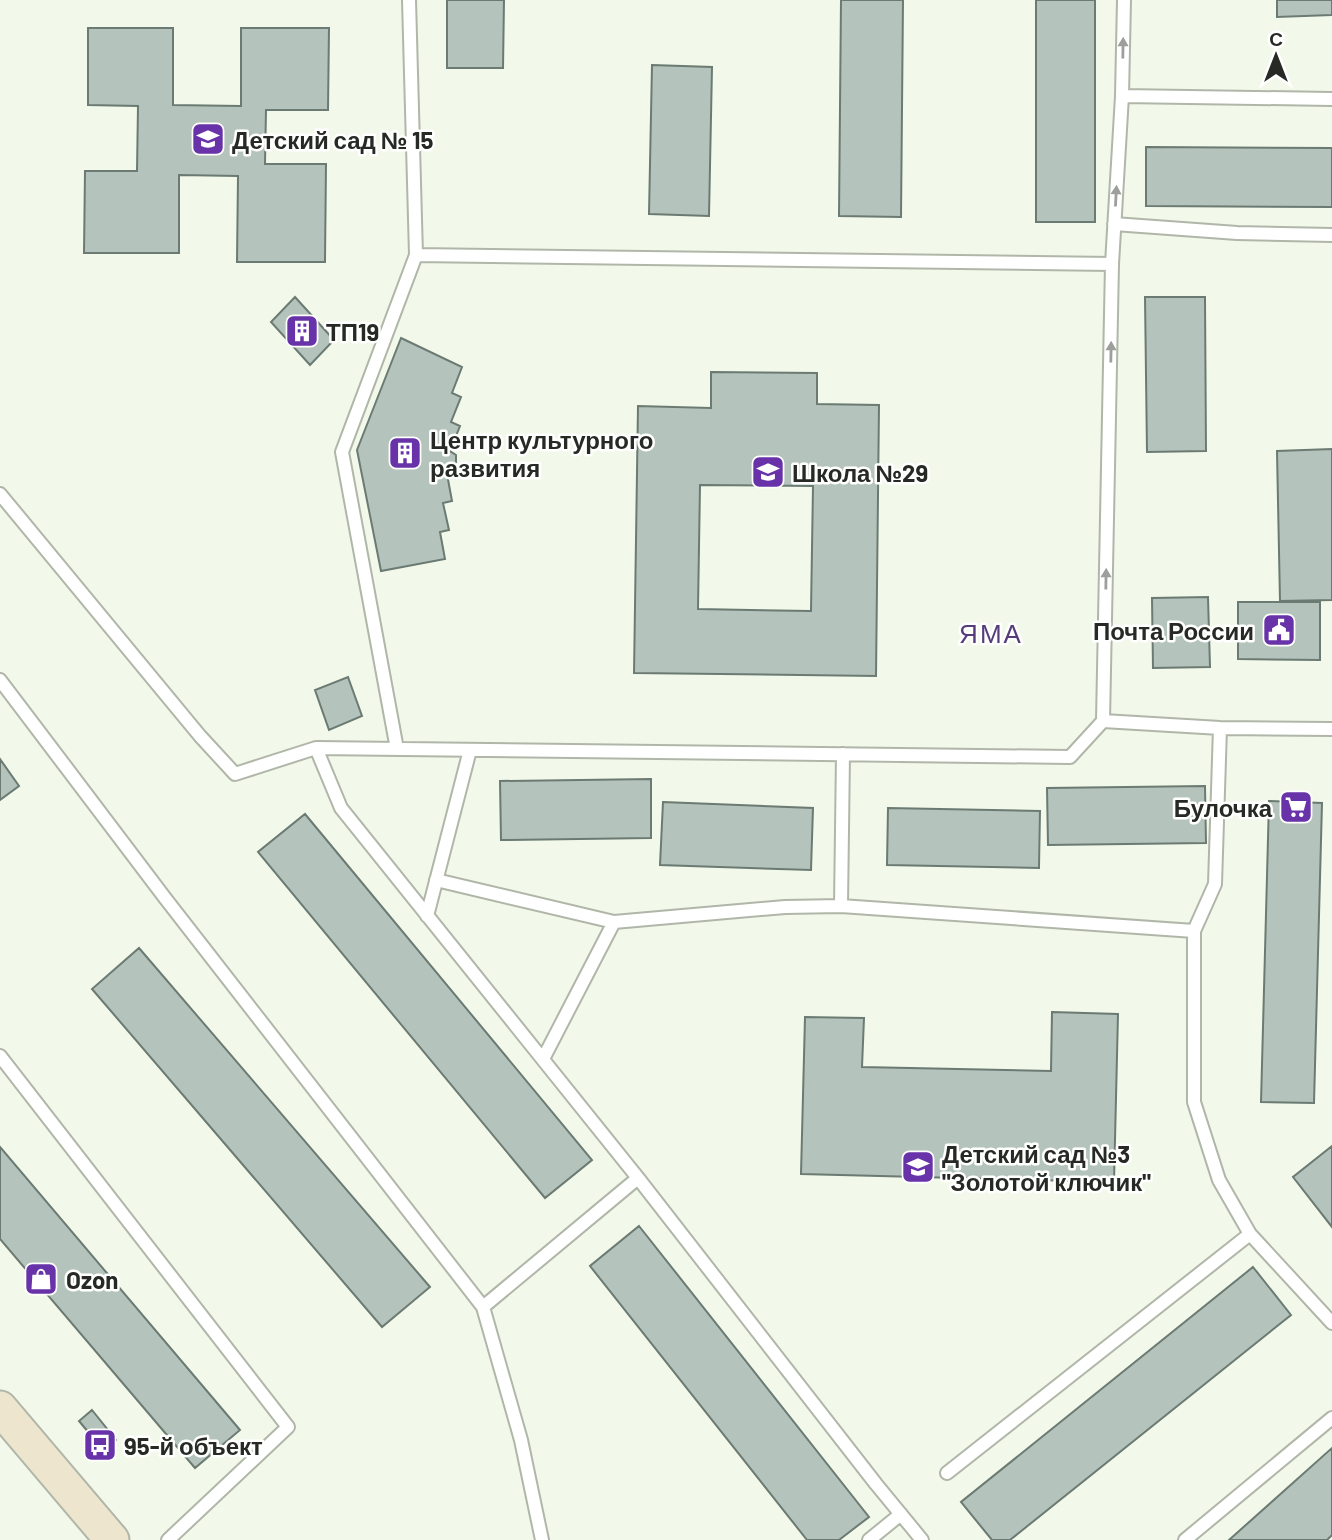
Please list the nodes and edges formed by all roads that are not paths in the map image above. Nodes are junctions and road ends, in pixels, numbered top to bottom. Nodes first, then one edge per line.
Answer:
1 (409, 0) edge
2 (1124, 0) edge
3 (1122, 96) junction
4 (1332, 99) edge
5 (1114, 224) junction
6 (1332, 235) edge
7 (416, 255) junction
8 (1112, 264) junction
9 (0, 494) edge
10 (0, 680) edge
11 (1103, 721) junction
12 (1220, 728) junction
13 (1332, 729) edge
14 (316, 748) junction
15 (397, 749) junction
16 (470, 750) junction
17 (843, 754) junction
18 (436, 880) junction
19 (841, 906) junction
20 (427, 916) junction
21 (614, 922) junction
22 (1194, 931) junction
23 (0, 1056) edge
24 (543, 1059) junction
25 (638, 1178) junction
26 (1250, 1234) junction
27 (483, 1307) junction
28 (1332, 1323) edge
29 (0, 1408) edge
30 (1332, 1418) edge
31 (947, 1472) dead end
32 (901, 1514) junction
33 (112, 1540) edge
34 (168, 1540) edge
35 (542, 1540) edge
36 (869, 1540) edge
37 (922, 1540) edge
38 (1185, 1540) edge

1 - 7 lane
3 -> 2 lane
3 - 4 lane
5 -> 3 lane
5 - 6 lane
5 - 8 lane
7 - 8 lane
7 - 15 lane
11 -> 8 lane
9 - 14 lane
10 - 27 lane
11 - 12 lane
11 - 17 lane
12 - 13 lane
12 - 22 lane
14 - 15 lane
14 - 20 lane
15 - 16 lane
16 - 17 lane
16 - 18 lane
17 - 19 lane
18 - 20 lane
18 - 21 lane
19 - 21 lane
19 - 22 lane
20 - 24 lane
21 - 24 lane
22 - 26 lane
23 - 34 lane
24 - 25 lane
25 - 27 lane
25 - 32 lane
26 - 28 lane
26 - 31 lane
27 - 35 lane
29 - 33 street
30 - 38 lane
32 - 36 lane
32 - 37 lane

